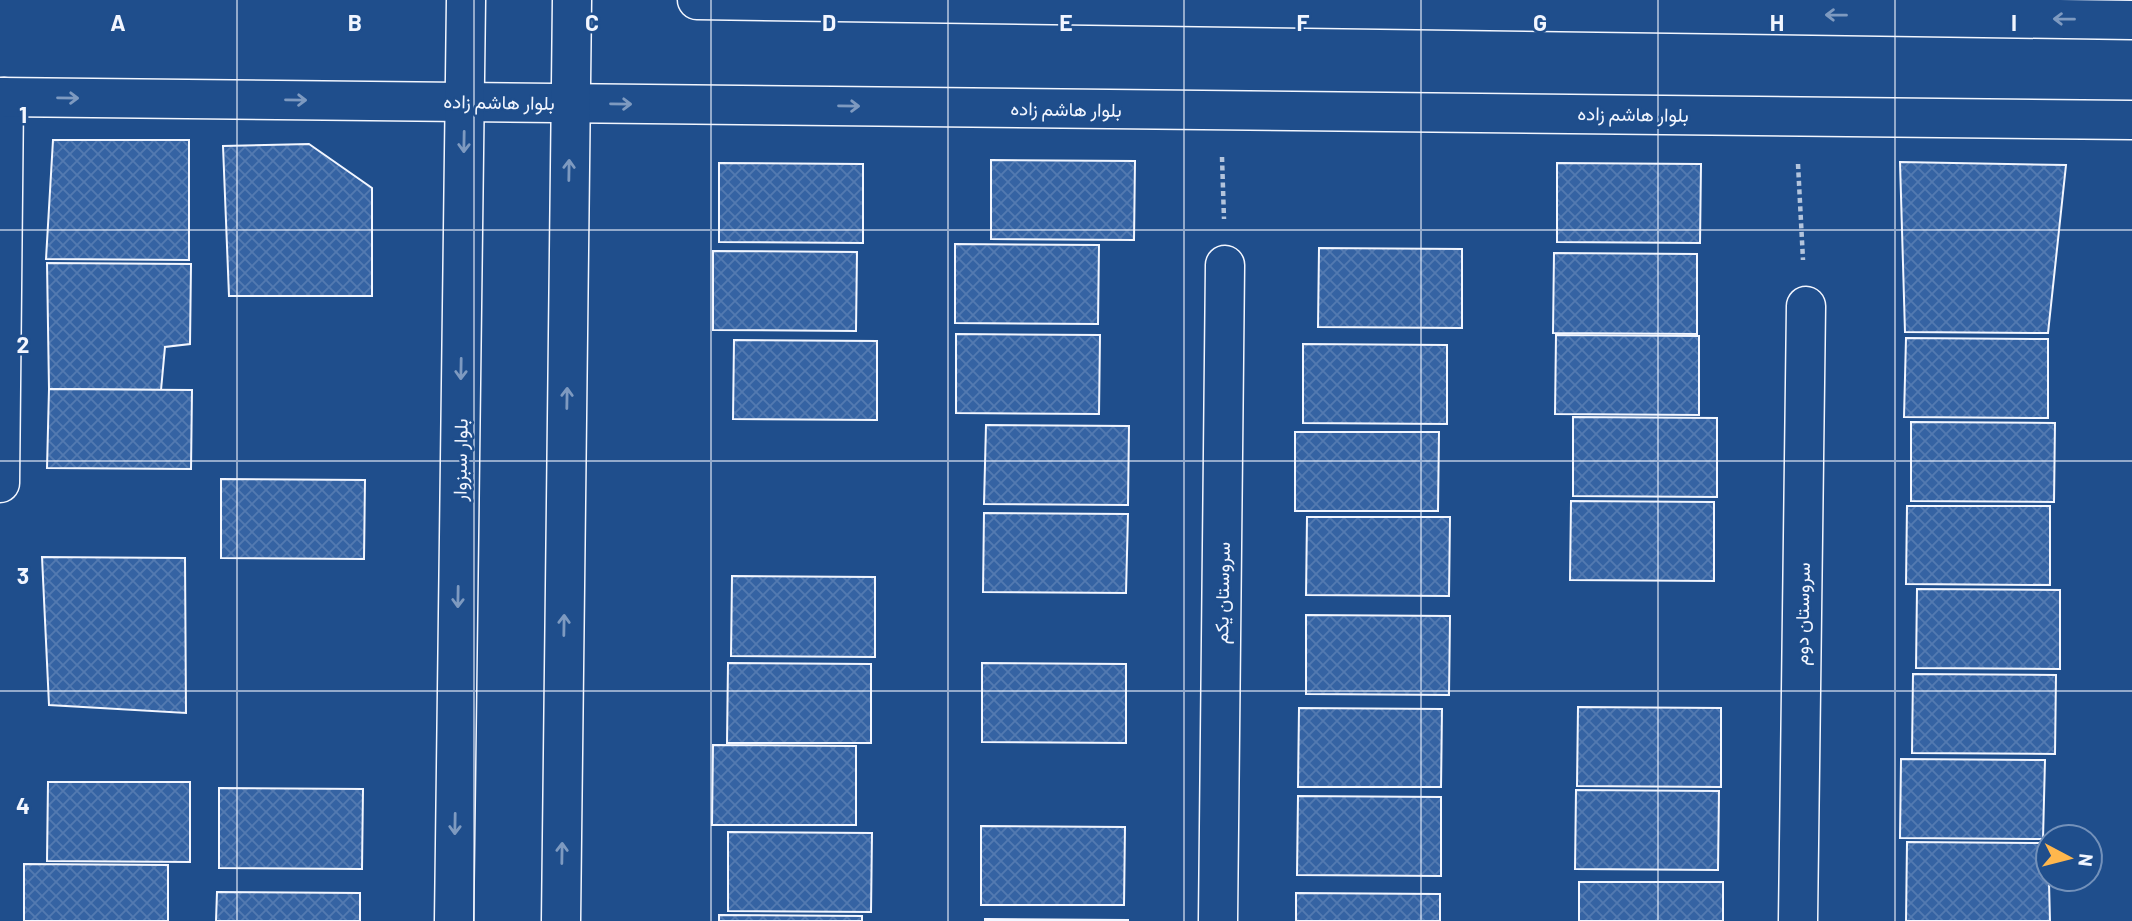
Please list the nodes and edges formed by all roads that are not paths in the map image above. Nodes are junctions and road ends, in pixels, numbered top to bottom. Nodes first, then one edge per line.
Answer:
1 (466, 0) edge
2 (572, 0) edge
3 (697, 0) edge
4 (2132, 20) edge
5 (2, 97) edge
6 (465, 102) junction
7 (570, 103) junction
8 (2132, 120) edge
9 (1225, 265) road end
10 (1806, 306) road end
11 (0, 483) edge
12 (454, 921) edge
13 (561, 921) edge
14 (1218, 921) edge
15 (1798, 921) edge

1 - 6 street, بلوار سبزوار
2 - 7 street
4 -> 3 street
5 -> 6 street, بلوار هاشم زاده
5 - 11 street
6 - 7 street, بلوار هاشم زاده
6 -> 12 street, بلوار سبزوار
7 -> 8 street, بلوار هاشم زاده
13 -> 7 street
9 - 14 street, سروستان یکم
10 - 15 street, سروستان دوم

